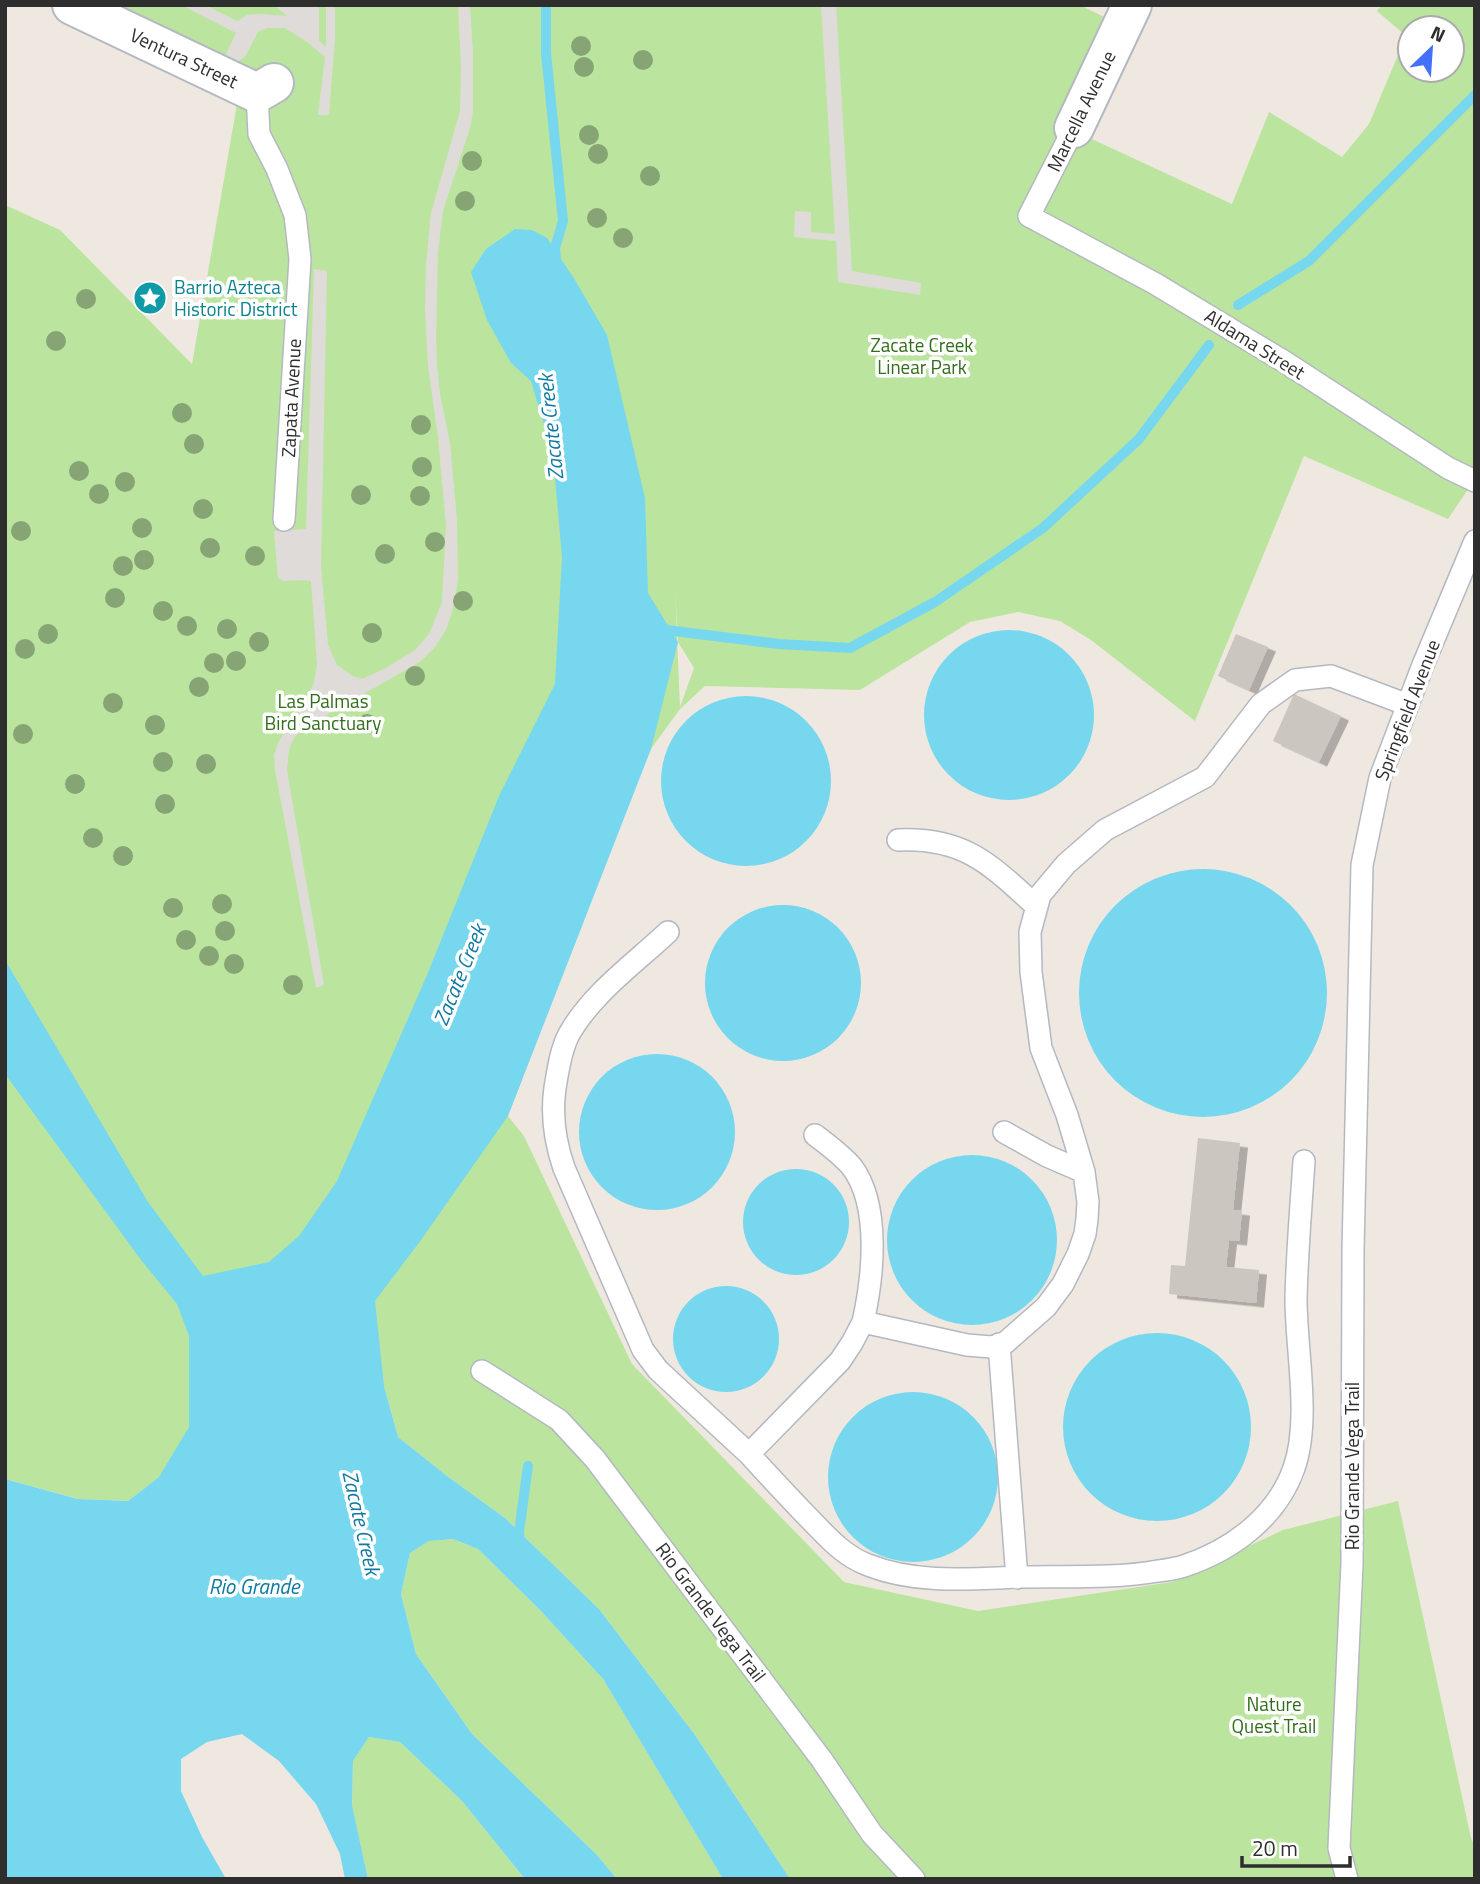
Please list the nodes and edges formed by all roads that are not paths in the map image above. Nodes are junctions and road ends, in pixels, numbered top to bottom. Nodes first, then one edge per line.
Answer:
1 (72, 5) edge
2 (1132, 5) edge
3 (266, 88) joint
4 (1074, 128) joint
5 (1029, 216) joint
6 (1475, 481) edge
7 (284, 520) dead end
8 (1475, 541) edge
9 (1408, 705) junction
10 (898, 840) dead end
11 (1037, 907) junction
12 (668, 932) dead end
13 (1358, 1052) joint
14 (1004, 1132) dead end
15 (815, 1135) dead end
16 (1304, 1161) dead end
17 (1084, 1172) junction
18 (863, 1322) junction
19 (999, 1344) junction
20 (482, 1371) dead end
21 (748, 1454) junction
22 (1017, 1578) junction
23 (914, 1879) edge
24 (1347, 1879) edge

1 - 3 street, Ventura Street
2 - 4 street, Marcella Avenue
3 - 7 lane, Zapata Avenue
4 - 5 lane, Marcella Avenue
5 - 6 lane, Aldama Street
8 - 9 lane, Springfield Avenue
9 - 11 lane
9 - 13 lane, Springfield Avenue
10 - 11 lane
11 - 17 lane
12 - 21 lane
13 - 24 lane, Rio Grande Vega Trail
14 - 17 lane
15 - 18 lane
16 - 22 lane
17 - 19 lane
18 - 19 lane
18 - 21 lane
19 - 22 lane
20 - 23 lane, Rio Grande Vega Trail
21 - 22 lane

